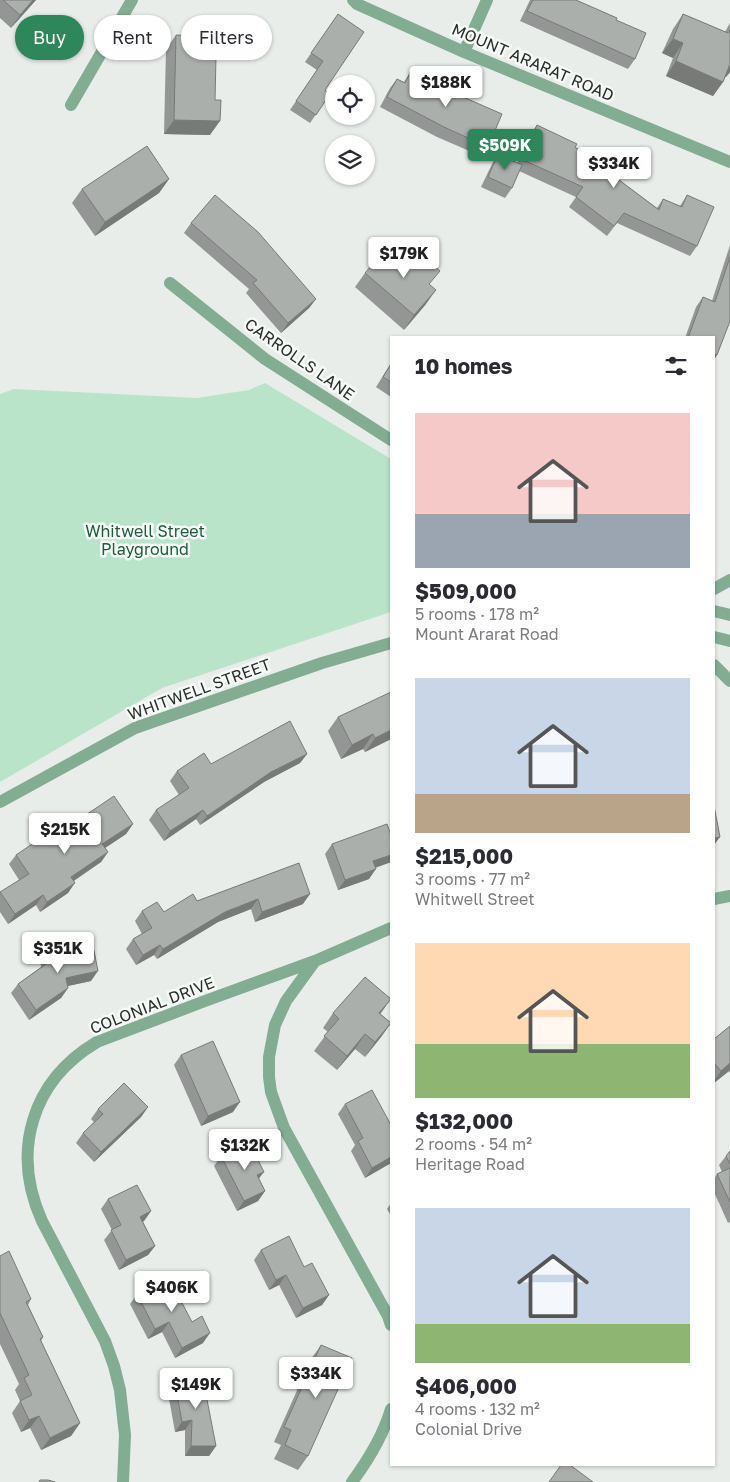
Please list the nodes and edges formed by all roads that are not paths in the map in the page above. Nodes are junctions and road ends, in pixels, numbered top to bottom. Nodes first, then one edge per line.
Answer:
1 (132, 0) edge
2 (352, 0) edge
3 (487, 0) edge
4 (464, 52) junction
5 (71, 105) dead end
6 (730, 162) edge
7 (170, 283) dead end
8 (390, 439) edge
9 (730, 580) edge
10 (715, 589) edge
11 (715, 611) edge
12 (730, 615) edge
13 (715, 636) edge
14 (730, 640) edge
15 (390, 643) edge
16 (715, 666) edge
17 (730, 680) edge
18 (0, 802) edge
19 (730, 896) edge
20 (715, 899) edge
21 (390, 928) edge
22 (316, 960) junction
23 (390, 1322) edge
24 (390, 1412) edge
25 (123, 1482) edge
26 (352, 1482) edge

1 - 5 street
2 - 4 street, MOUNT ARARAT ROAD
3 - 4 street
4 - 6 street, MOUNT ARARAT ROAD
7 - 8 street, CARROLLS LANE
9 - 10 street
11 - 12 street
13 - 14 street
15 - 18 street, WHITWELL STREET
16 - 17 street
19 - 20 street
21 - 22 street, COLONIAL DRIVE
22 - 23 street
22 - 25 street, COLONIAL DRIVE
24 - 26 street

